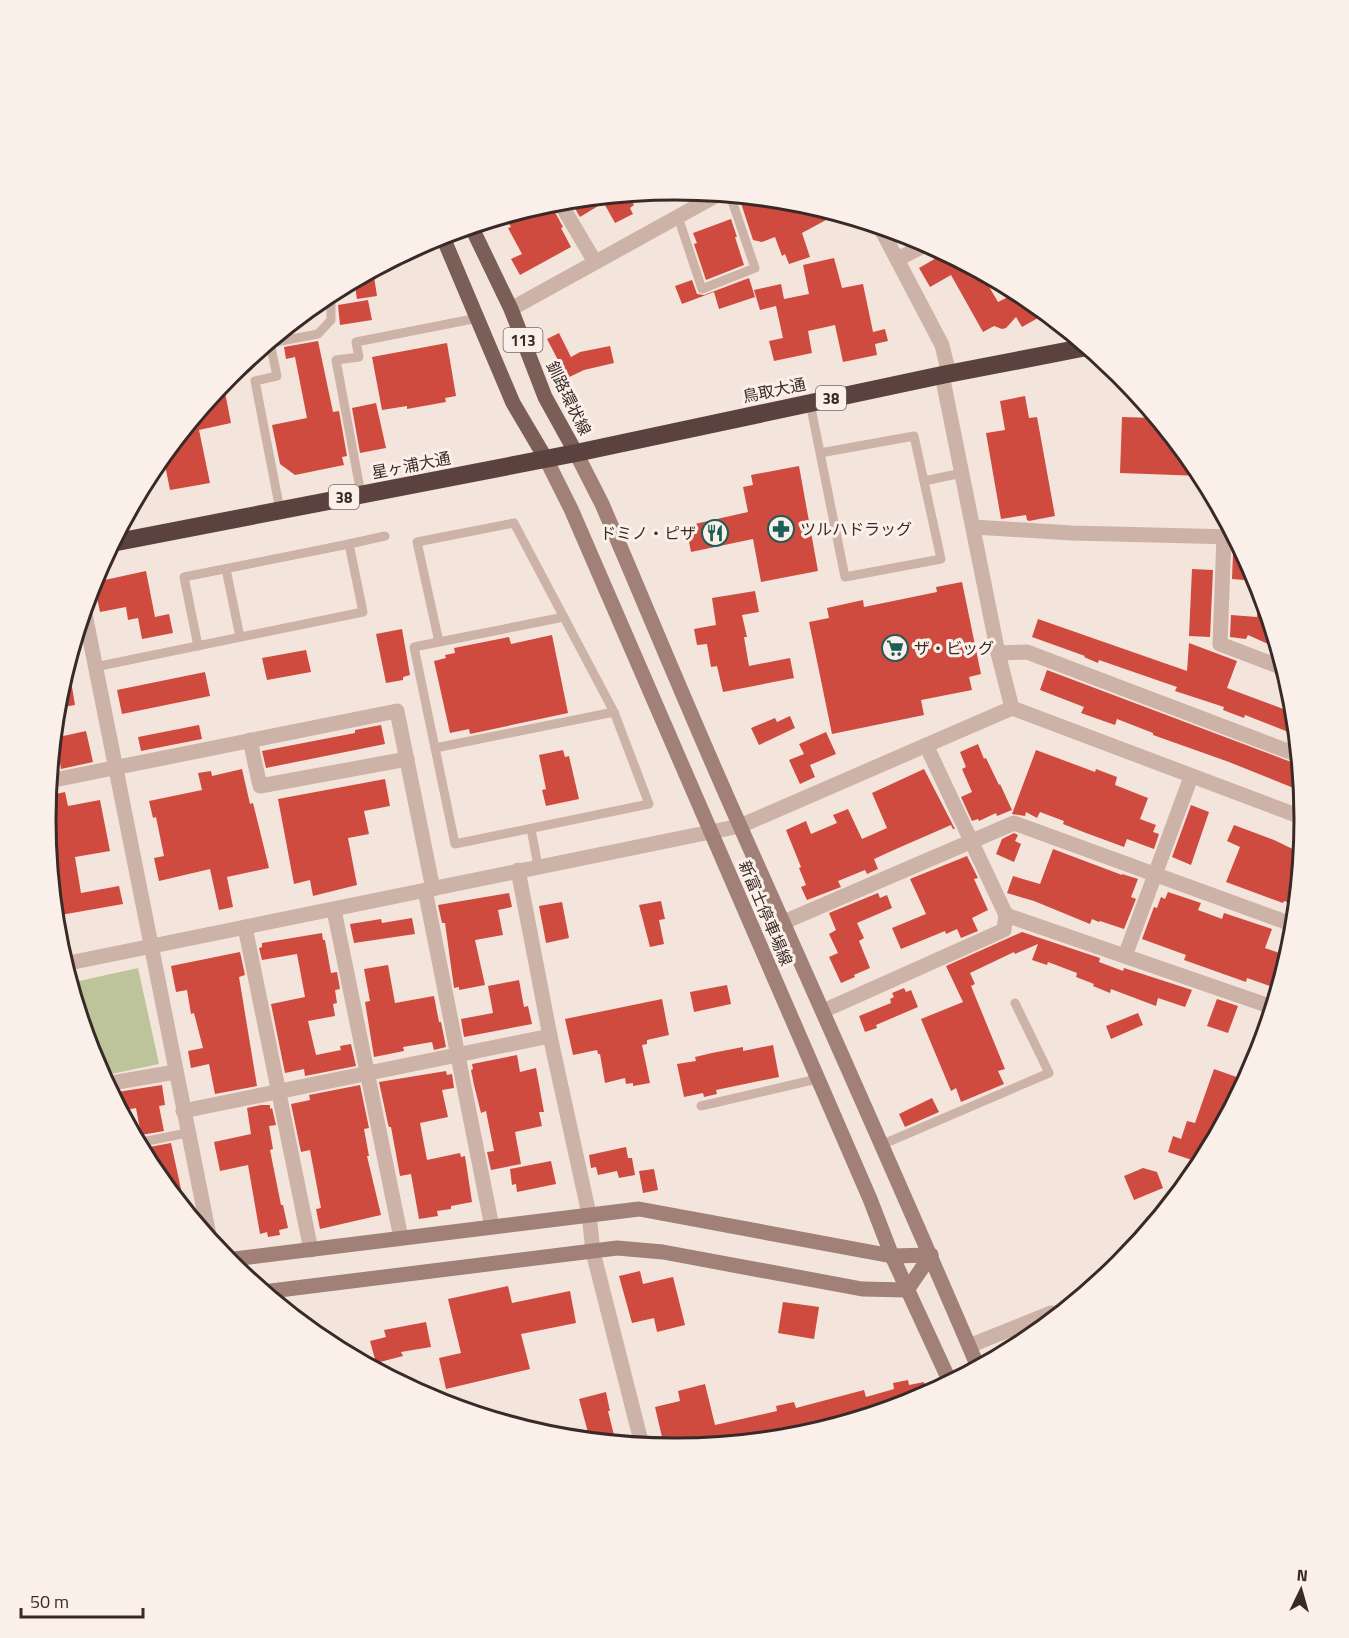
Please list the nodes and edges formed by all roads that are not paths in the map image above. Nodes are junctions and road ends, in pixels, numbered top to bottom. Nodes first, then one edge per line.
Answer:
1 (707, 201) edge
2 (733, 203) edge
3 (564, 210) edge
4 (678, 217) junction
5 (475, 234) edge
6 (886, 238) edge
7 (446, 244) edge
8 (916, 249) edge
9 (898, 259) junction
10 (595, 262) junction
11 (331, 304) edge
12 (511, 309) junction
13 (478, 318) junction
14 (282, 341) edge
15 (1077, 349) edge
16 (271, 350) edge
17 (946, 374) junction
18 (810, 403) junction
19 (576, 453) junction
20 (820, 453) junction
21 (546, 459) junction
22 (962, 473) junction
23 (924, 481) junction
24 (361, 494) junction
25 (280, 510) junction
26 (973, 527) junction
27 (385, 536) dead end
28 (1225, 536) edge
29 (121, 541) edge
30 (1228, 542) edge
31 (349, 544) junction
32 (225, 569) junction
33 (564, 617) junction
34 (87, 624) edge
35 (240, 637) junction
36 (439, 642) junction
37 (198, 646) junction
38 (998, 653) junction
39 (1273, 664) edge
40 (95, 667) junction
41 (1012, 708) junction
42 (614, 711) junction
43 (250, 740) junction
44 (926, 745) junction
45 (435, 748) junction
46 (1289, 752) edge
47 (407, 759) junction
48 (116, 768) junction
49 (1191, 777) junction
50 (57, 779) edge
51 (1294, 814) edge
52 (740, 826) junction
53 (531, 829) junction
54 (711, 831) junction
55 (972, 842) junction
56 (538, 866) junction
57 (518, 870) junction
58 (1155, 874) junction
59 (429, 889) junction
60 (334, 910) junction
61 (1006, 915) junction
62 (784, 922) junction
63 (1285, 922) edge
64 (245, 927) junction
65 (150, 945) junction
66 (1125, 956) junction
67 (73, 962) edge
68 (1015, 1003) dead end
69 (1265, 1005) edge
70 (823, 1011) junction
71 (550, 1036) junction
72 (457, 1055) junction
73 (175, 1072) junction
74 (368, 1073) junction
75 (817, 1078) junction
76 (114, 1083) edge
77 (279, 1091) junction
78 (701, 1106) dead end
79 (183, 1111) junction
80 (188, 1133) junction
81 (146, 1141) edge
82 (881, 1144) junction
83 (589, 1214) junction
84 (207, 1224) edge
85 (492, 1227) junction
86 (401, 1238) junction
87 (311, 1250) junction
88 (593, 1252) junction
89 (931, 1255) junction
90 (892, 1256) junction
91 (239, 1259) edge
92 (908, 1290) junction
93 (274, 1291) edge
94 (1042, 1317) edge
95 (969, 1346) junction
96 (975, 1360) edge
97 (947, 1375) edge
98 (640, 1437) edge

1 - 4 street
2 - 4 lane
3 - 10 street
4 - 10 street
5 - 12 main road, 釧路環状線 / 113
6 - 9 street
7 - 13 main road, 113
8 - 9 street
9 - 17 street
10 - 12 street
11 - 14 lane
12 - 19 main road, 釧路環状線 / 113
13 - 21 main road, 113
13 - 24 lane
15 - 17 highway, 鳥取大通 / 38
16 - 25 lane
17 - 18 highway, 鳥取大通 / 38
17 - 22 street
18 - 19 highway, 鳥取大通 / 38
18 - 20 lane
19 - 21 highway, 星ヶ浦大通 / 38
19 - 52 main road, 新富士停車場線
20 - 23 lane
20 - 23 lane
21 - 24 highway, 星ヶ浦大通 / 38
21 - 54 main road, 新富士停車場線
22 - 23 lane
22 - 26 street
24 - 25 highway, 星ヶ浦大通 / 38
25 - 29 highway, 星ヶ浦大通 / 38
26 - 28 street
26 - 38 street
27 - 31 lane
30 - 39 street
31 - 32 lane
31 - 35 lane
32 - 35 lane
32 - 37 lane
33 - 36 lane
33 - 36 lane
33 - 42 lane
34 - 40 street
35 - 37 lane
36 - 45 lane
37 - 40 lane
38 - 41 street
38 - 46 street
40 - 48 street
41 - 44 street
41 - 49 street
42 - 45 lane
42 - 53 lane
43 - 47 street
43 - 47 street
43 - 48 street
44 - 52 street
44 - 55 street
45 - 53 lane
47 - 59 street
48 - 50 street
48 - 65 street
49 - 51 street
49 - 58 street
52 - 54 street
52 - 62 main road, 新富士停車場線
53 - 56 lane
54 - 56 street
54 - 75 main road, 新富士停車場線
55 - 58 street
55 - 61 street
55 - 62 street
56 - 57 street
57 - 59 street
57 - 71 street
58 - 63 street
58 - 66 street
59 - 60 street
59 - 72 street
60 - 64 street
60 - 74 street
61 - 66 street
61 - 70 street
62 - 70 main road, 新富士停車場線
64 - 65 street
64 - 77 street
65 - 67 street
65 - 73 street
66 - 69 street
68 - 82 lane
70 - 82 main road, 新富士停車場線
71 - 72 street
71 - 83 street
72 - 74 street
72 - 85 street
73 - 76 street
73 - 79 street
74 - 77 street
74 - 86 street
75 - 78 lane
75 - 90 main road, 新富士停車場線
77 - 79 street
77 - 87 street
79 - 80 street
80 - 81 lane
80 - 84 street
82 - 89 main road, 新富士停車場線
83 - 85 main road
83 - 88 street
83 - 90 main road
85 - 86 main road
86 - 87 main road
87 - 91 main road
88 - 92 main road
88 - 93 main road
88 - 98 street
89 - 90 main road
89 - 92 main road
89 - 95 main road, 新富士停車場線
90 - 92 main road, 新富士停車場線
92 - 97 main road, 新富士停車場線
94 - 95 street
95 - 96 main road, 新富士停車場線

